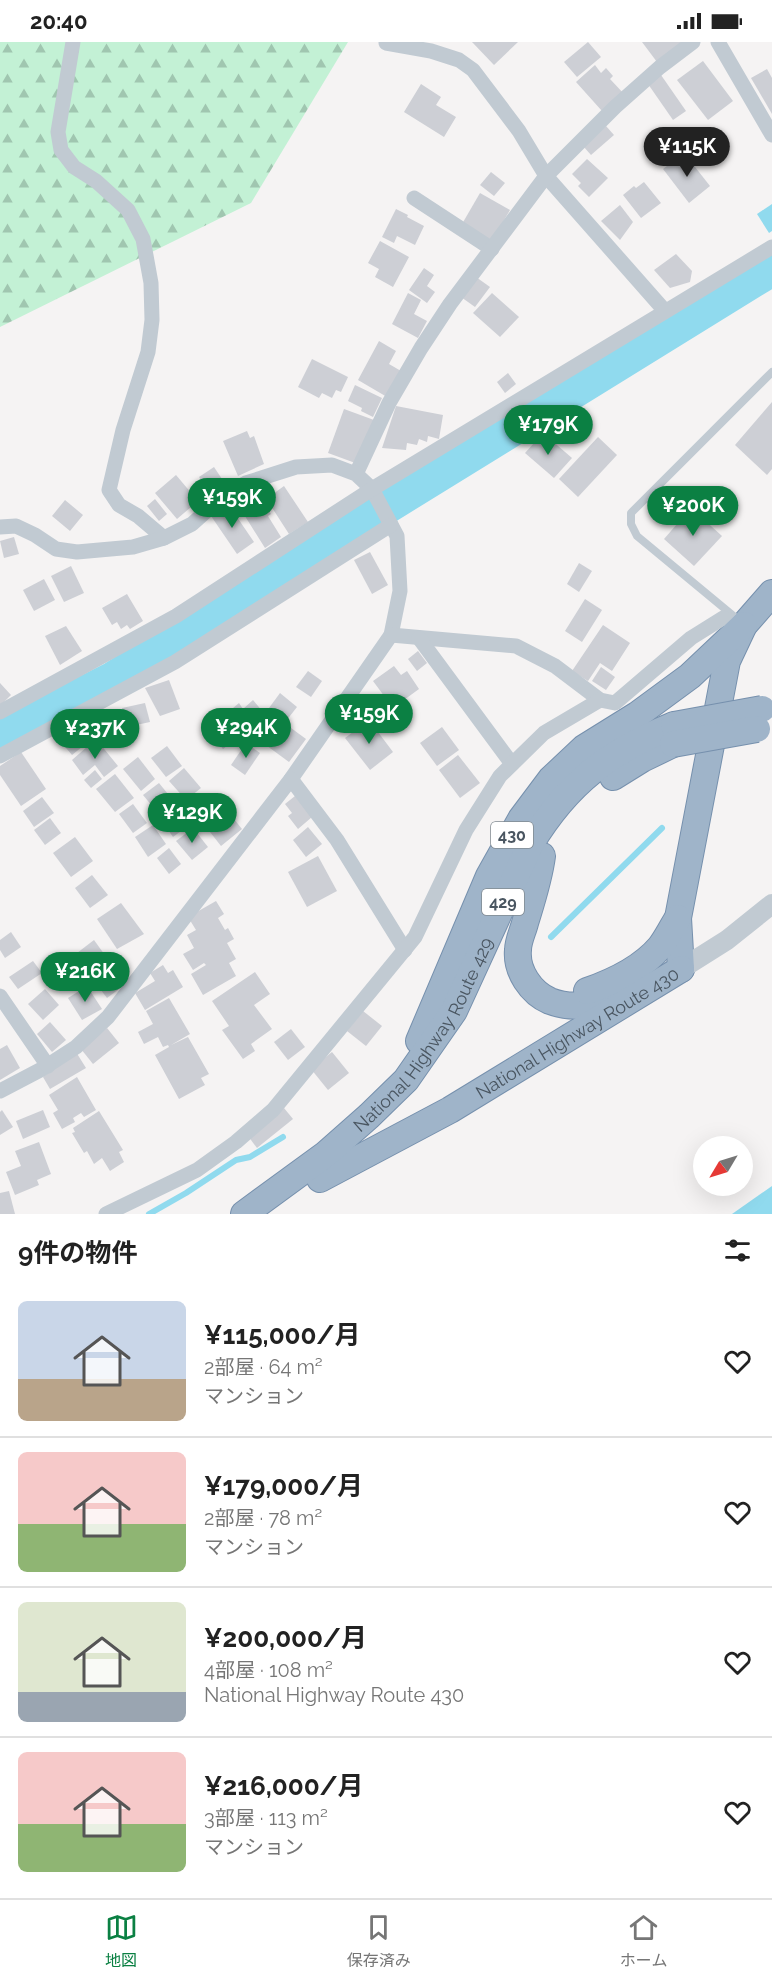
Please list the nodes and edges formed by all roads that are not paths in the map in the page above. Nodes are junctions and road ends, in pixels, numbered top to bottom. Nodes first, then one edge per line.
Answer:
1 (73, 42) edge
2 (693, 42) edge
3 (718, 42) edge
4 (386, 43) edge
5 (772, 135) edge
6 (546, 176) junction
7 (414, 198) dead end
8 (772, 247) edge
9 (492, 249) junction
10 (665, 311) junction
11 (772, 372) edge
12 (356, 474) junction
13 (373, 492) junction
14 (390, 522) junction
15 (0, 527) edge
16 (164, 538) junction
17 (772, 593) edge
18 (744, 625) junction
19 (391, 635) junction
20 (419, 638) junction
21 (600, 700) junction
22 (0, 712) edge
23 (766, 719) edge
24 (674, 735) junction
25 (0, 756) edge
26 (513, 764) junction
27 (291, 779) junction
28 (542, 856) junction
29 (772, 904) edge
30 (678, 918) junction
31 (405, 950) junction
32 (681, 969) junction
33 (0, 996) edge
34 (556, 1003) junction
35 (48, 1066) junction
36 (0, 1092) edge
37 (369, 1116) junction
38 (320, 1179) junction
39 (106, 1214) edge
40 (244, 1214) edge
41 (251, 1214) edge

1 - 16 street
2 - 6 street
3 - 5 street
4 - 6 street
6 - 9 street
6 - 10 street
7 - 9 street
8 - 10 street
9 - 12 street
10 - 13 street
11 - 18 lane
12 - 13 street
12 - 16 street
13 - 14 street
13 - 22 street
14 - 19 street
14 - 25 street
15 - 16 street
17 - 18 highway, National Highway Route 430 / 430
18 - 21 street
18 - 30 highway, National Highway Route 430 / 430
18 - 37 highway, National Highway Route 430 / 430
19 - 20 street
19 - 27 street
20 - 21 street
20 - 26 street
21 - 26 street
23 - 24 highway, National Highway Route 429 / 429, bridge
24 - 28 highway, National Highway Route 429 / 429
24 - 37 highway, National Highway Route 429 / 429
26 - 31 street
27 - 31 street
27 - 35 street
28 - 34 highway, National Highway Route 429 / 429
28 - 38 highway, National Highway Route 429 / 429
29 - 32 street
30 - 32 highway, National Highway Route 430 / 430
30 - 34 highway
31 - 39 street
32 - 34 highway, National Highway Route 429 / 429
32 - 38 highway, National Highway Route 430
33 - 35 street
35 - 36 street
37 - 40 highway, National Highway Route 429 / 429
38 - 41 highway, National Highway Route 429 / 429

